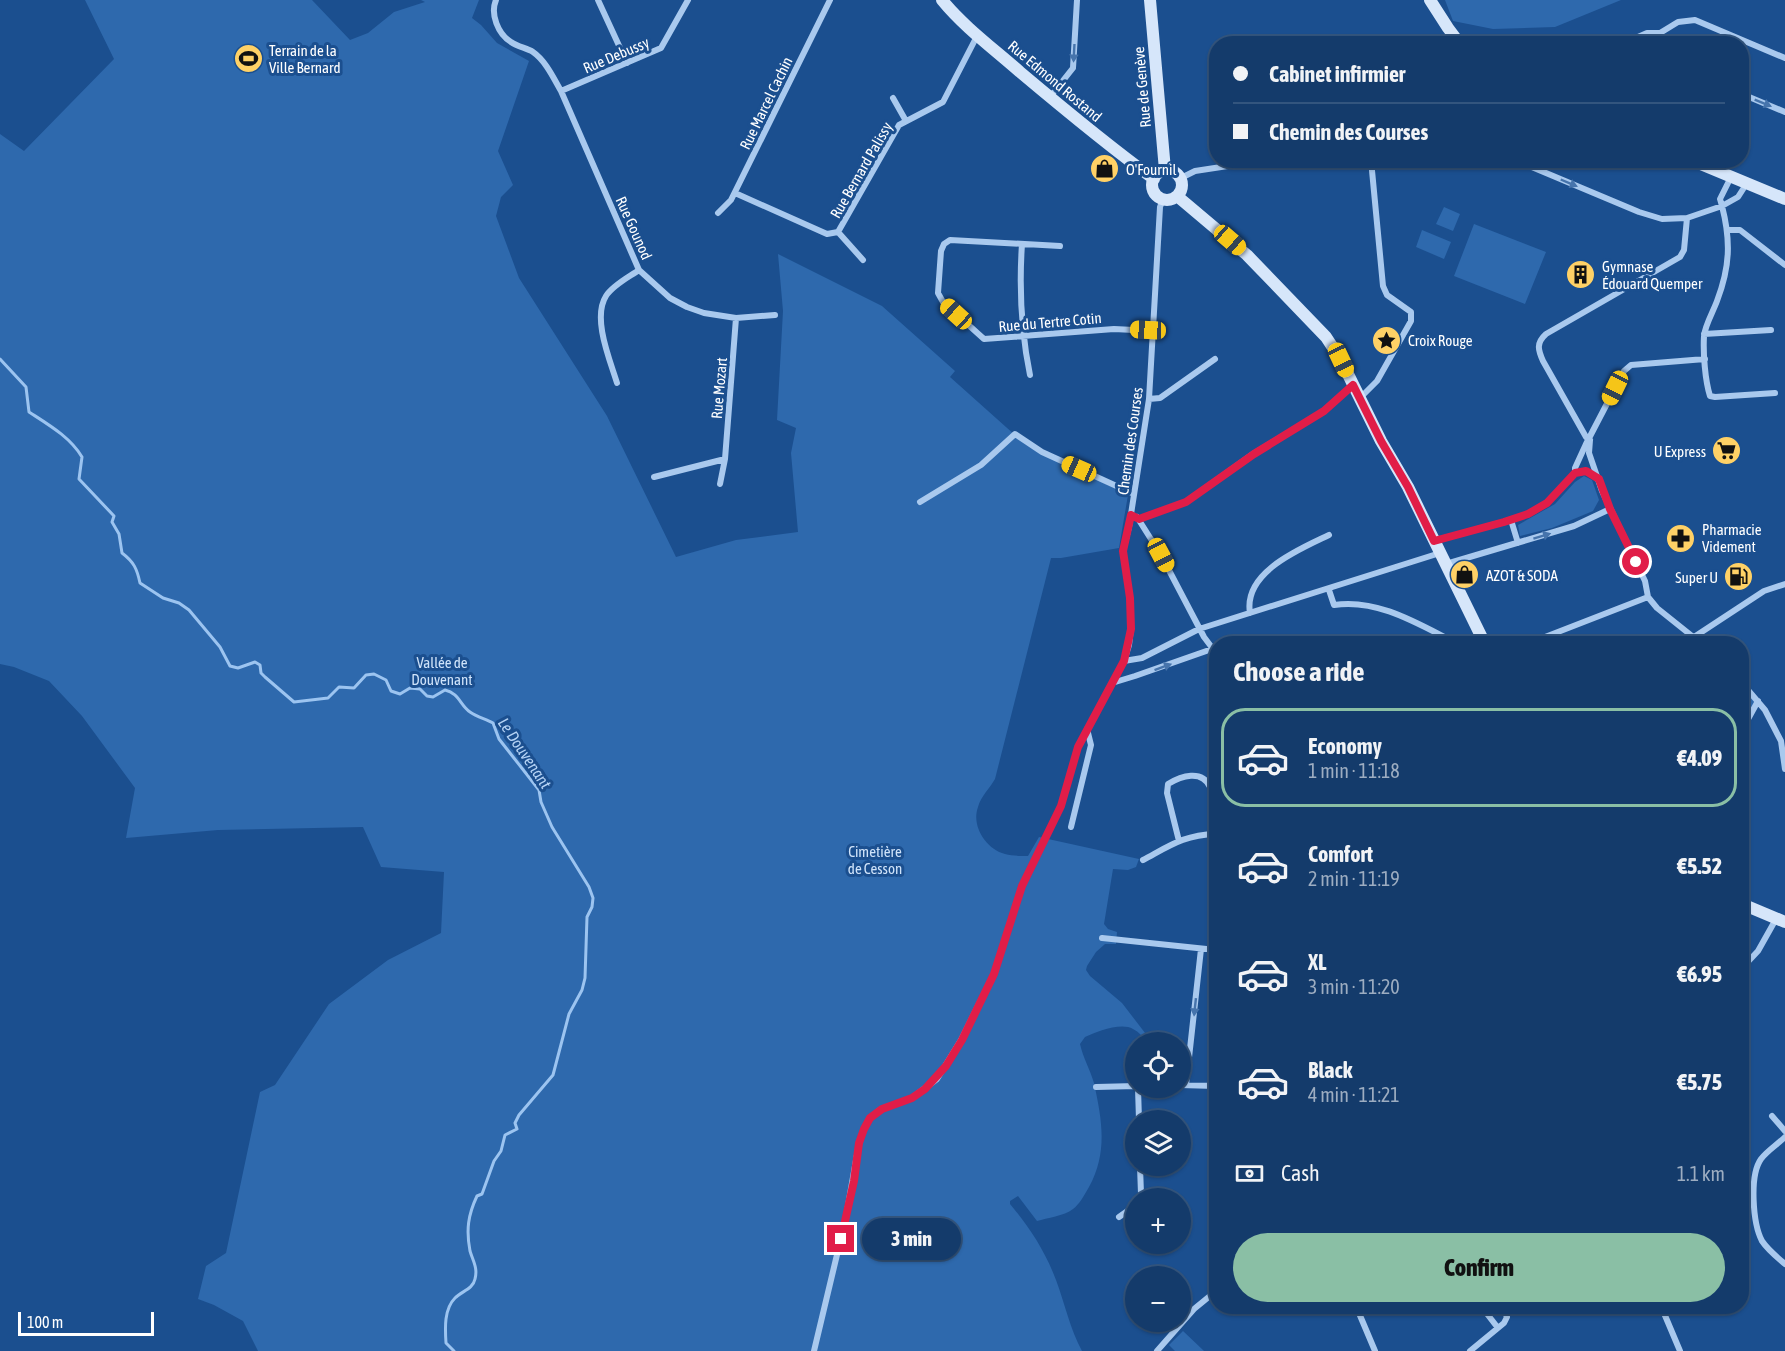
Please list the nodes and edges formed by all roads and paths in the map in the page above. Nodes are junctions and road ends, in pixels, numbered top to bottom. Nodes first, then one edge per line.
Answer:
1 (496, 0) edge
2 (598, 0) edge
3 (688, 0) edge
4 (830, 0) edge
5 (942, 0) edge
6 (1077, 0) edge
7 (1150, 0) edge
8 (1430, 0) edge
9 (1660, 33) junction
10 (977, 35) junction
11 (1454, 36) edge
12 (1640, 36) edge
13 (1660, 36) edge
14 (1733, 36) edge
15 (1749, 43) edge
16 (1785, 58) edge
17 (627, 63) junction
18 (561, 91) junction
19 (1050, 97) junction
20 (1749, 97) edge
21 (893, 98) dead end
22 (1785, 112) edge
23 (906, 121) junction
24 (1215, 168) edge
25 (1372, 168) edge
26 (1534, 168) edge
27 (1709, 168) edge
28 (1165, 170) junction
29 (1731, 177) junction
30 (1181, 178) junction
31 (1154, 179) junction
32 (1747, 183) junction
33 (735, 193) junction
34 (1177, 196) junction
35 (1163, 199) junction
36 (1785, 199) edge
37 (1722, 206) junction
38 (718, 213) dead end
39 (1688, 218) junction
40 (1728, 230) junction
41 (838, 232) junction
42 (1022, 244) junction
43 (1060, 246) dead end
44 (863, 260) dead end
45 (1785, 266) edge
46 (639, 270) junction
47 (775, 315) dead end
48 (736, 318) junction
49 (1771, 330) dead end
50 (1154, 331) junction
51 (1704, 334) junction
52 (1023, 337) junction
53 (1215, 359) dead end
54 (1705, 359) junction
55 (1030, 375) dead end
56 (617, 383) dead end
57 (1353, 385) junction
58 (1775, 393) dead end
59 (1149, 399) junction
60 (1359, 399) junction
61 (1590, 440) junction
62 (725, 459) junction
63 (1575, 473) junction
64 (654, 477) dead end
65 (1599, 479) junction
66 (720, 484) dead end
67 (1134, 494) junction
68 (920, 501) dead end
69 (1610, 509) junction
70 (1131, 515) junction
71 (1139, 519) junction
72 (1511, 520) junction
73 (1329, 535) dead end
74 (1434, 541) junction
75 (1518, 543) junction
76 (1443, 559) junction
77 (1785, 584) edge
78 (1329, 590) junction
79 (1648, 597) junction
80 (1250, 613) junction
81 (1199, 629) junction
82 (1441, 636) edge
83 (1481, 636) edge
84 (1548, 636) edge
85 (1693, 636) edge
86 (1696, 636) edge
87 (1209, 644) edge
88 (1209, 653) edge
89 (1124, 661) junction
90 (1112, 682) junction
91 (1749, 691) edge
92 (1758, 701) junction
93 (1749, 717) edge
94 (1087, 729) junction
95 (1785, 769) edge
96 (1209, 784) edge
97 (1071, 827) dead end
98 (1209, 834) edge
99 (1179, 841) junction
100 (1143, 860) dead end
101 (1749, 907) edge
102 (1781, 920) edge
103 (1102, 938) dead end
104 (1201, 949) junction
105 (1209, 950) edge
106 (1749, 961) edge
107 (1190, 1032) edge
108 (1191, 1085) edge
109 (1209, 1086) edge
110 (1096, 1087) dead end
111 (1125, 1087) edge
112 (1772, 1116) dead end
113 (1785, 1131) edge
114 (1785, 1137) edge
115 (1125, 1213) edge
116 (1119, 1217) dead end
117 (1785, 1264) edge
118 (1209, 1297) edge
119 (1359, 1314) edge
120 (1487, 1314) edge
121 (1506, 1314) edge
122 (1664, 1314) edge
123 (1498, 1328) junction
124 (814, 1351) edge
125 (1157, 1351) edge
126 (1375, 1351) edge
127 (1470, 1351) edge
128 (1680, 1351) edge

1 - 18 street, Rue Gounod
2 - 17 street
3 - 17 street, Rue Debussy
4 - 33 street, Rue Marcel Cachin
5 - 10 street, Rue Edmond Rostand
6 -> 19 street
7 - 28 street, Rue de Genève
8 - 11 street
9 - 12 street
9 - 13 street
9 - 14 street
10 - 19 street, Rue Edmond Rostand
10 - 23 street, Rue Bernard Palissy
15 - 16 street
17 - 18 street, Rue Debussy
18 - 46 street, Rue Gounod
19 - 31 street, Rue Edmond Rostand
20 -> 22 street
21 - 23 street, Rue Bernard Palissy
23 - 41 street, Rue Bernard Palissy
24 - 30 street
25 - 60 street
26 -> 39 street
27 - 29 street
28 - 30 street
28 - 31 street
29 - 32 street
29 - 37 street
30 - 34 street
31 - 35 street
32 - 36 street
32 - 37 street
33 - 38 street, Rue Marcel Cachin
33 - 41 street, Rue Bernard Palissy
34 - 35 street
34 - 57 street
35 - 50 street, Chemin des Courses
37 - 39 street
37 - 40 street
39 - 61 street
40 - 45 street
40 - 51 street
41 - 44 street, Rue Bernard Palissy
42 - 43 street
42 - 52 street
42 - 52 street, Rue du Tertre Cotin
46 - 48 street, Rue Gounod
46 - 56 street
47 - 48 street, Rue Gounod
48 - 62 street, Rue Mozart
49 - 51 street
50 - 52 street, Rue du Tertre Cotin
50 - 59 street, Chemin des Courses
51 - 54 street
52 - 55 street
53 - 59 street
54 - 58 street
54 - 61 street
57 - 60 street
57 - 71 street
59 - 67 street, Chemin des Courses
60 - 74 street
61 - 63 street
61 - 65 street
62 - 64 street
62 - 66 street, Rue Mozart
63 - 65 street
63 - 72 street
65 - 69 street
67 - 68 street
67 - 70 street, Chemin des Courses
75 -> 69 street
69 - 79 street
70 - 71 street
70 - 89 street, Chemin des Courses
71 - 81 street
72 - 74 street
72 - 75 street
73 - 80 street
74 - 76 street
75 - 76 street
76 - 78 street
76 - 83 street
77 - 86 street
78 - 80 street
78 - 82 street
79 - 84 street
79 - 85 street
80 - 81 street
81 - 87 street
81 - 89 street
90 -> 88 street
89 - 90 street, Chemin des Courses
90 - 94 street, Chemin des Courses
91 - 92 street
92 - 93 street
92 - 95 street
94 - 97 street
94 - 124 street, Chemin des Courses
96 - 99 street
98 - 99 street
99 - 100 street
101 - 102 street
102 - 106 street
103 - 104 street
104 - 105 street
104 -> 107 street
108 - 109 street
110 - 111 street
112 - 113 street
114 - 117 street
115 - 116 street
118 - 125 street
119 - 126 street
120 - 123 street
121 - 123 street
122 - 128 street
123 - 127 street

